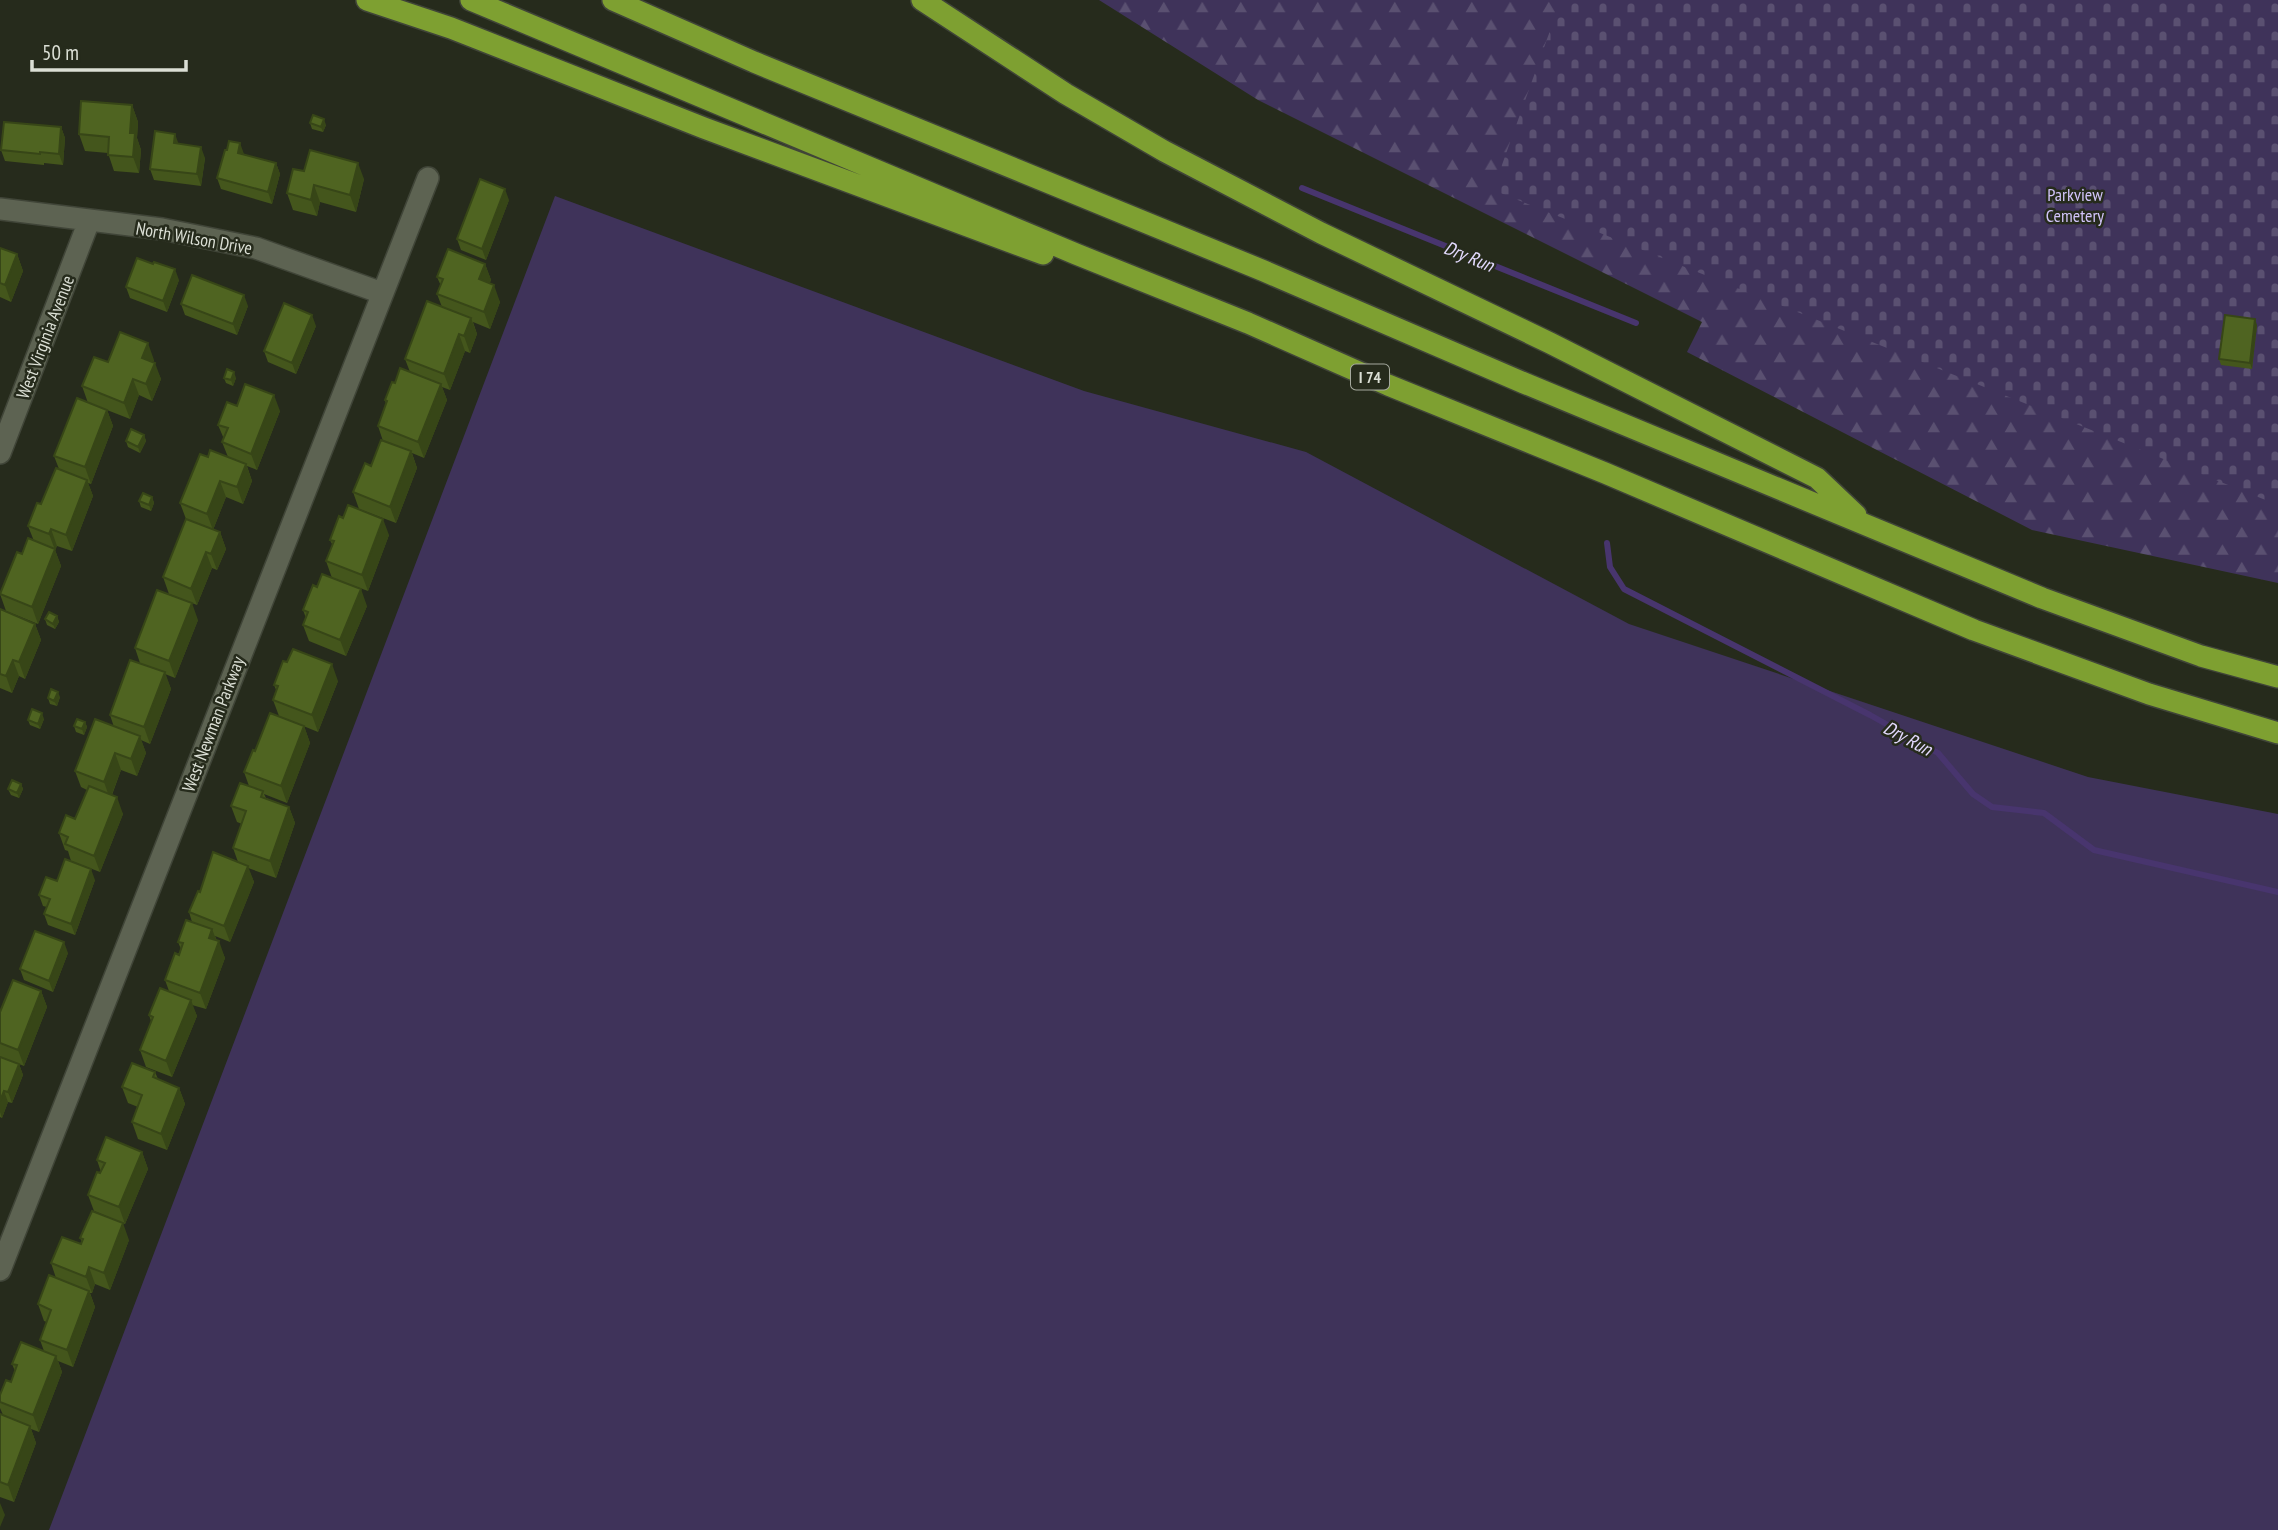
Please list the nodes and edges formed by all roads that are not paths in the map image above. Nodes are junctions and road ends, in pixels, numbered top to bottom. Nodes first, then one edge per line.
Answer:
1 (367, 0) edge
2 (471, 0) edge
3 (613, 0) edge
4 (922, 0) edge
5 (428, 178) dead end
6 (0, 209) edge
7 (89, 221) junction
8 (382, 293) junction
9 (1388, 385) junction
10 (0, 453) edge
11 (1865, 524) junction
12 (2278, 677) edge
13 (2278, 733) edge
14 (0, 1270) edge

1 - 9 highway
2 - 9 highway, I 74
3 - 11 highway
4 - 11 highway
5 - 8 street, West Newman Parkway
6 - 7 street, North Wilson Drive
7 - 8 street, North Wilson Drive
7 - 10 street, West Virginia Avenue
8 - 14 street, West Newman Parkway
9 - 13 highway, I 74
11 - 12 highway

